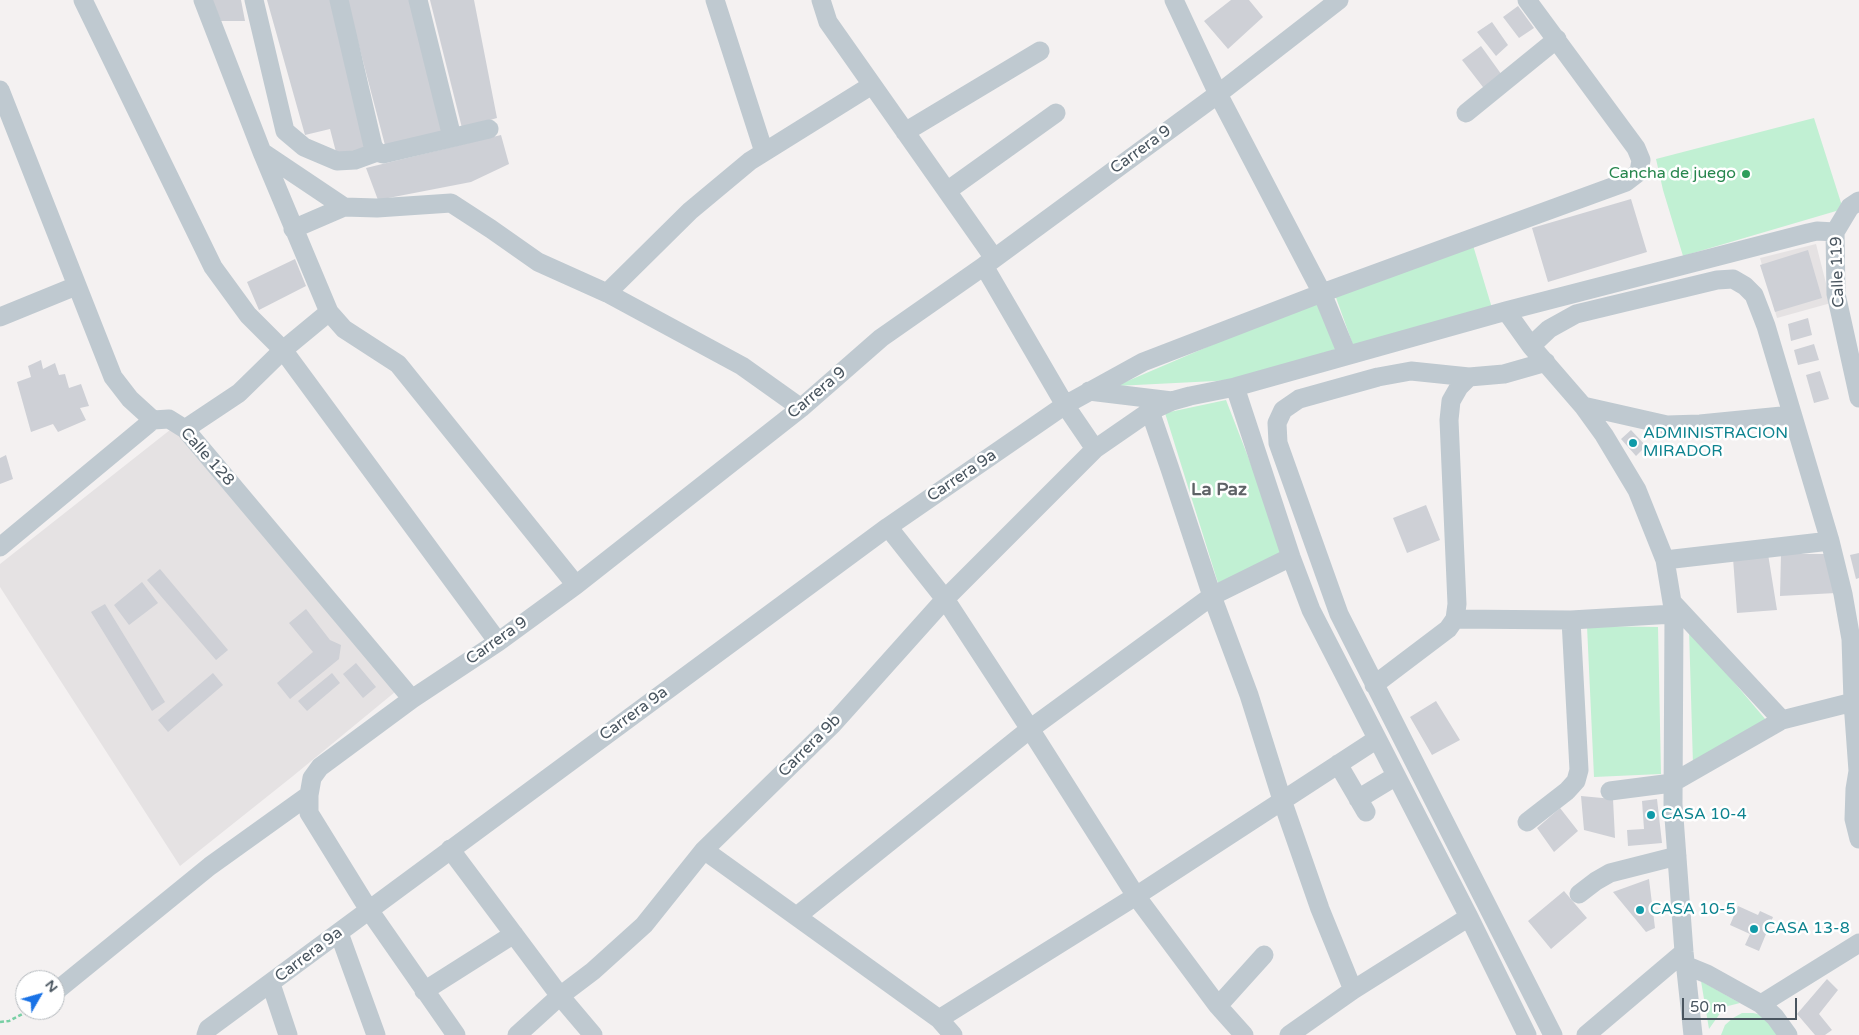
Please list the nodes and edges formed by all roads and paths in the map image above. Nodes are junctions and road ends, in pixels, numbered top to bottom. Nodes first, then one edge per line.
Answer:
1 (83, 0) edge
2 (204, 0) edge
3 (254, 0) edge
4 (339, 0) edge
5 (418, 0) edge
6 (715, 0) edge
7 (821, 0) edge
8 (1174, 0) edge
9 (1339, 0) edge
10 (1527, 0) edge
11 (1557, 39) junction
12 (1040, 51) dead end
13 (872, 85) junction
14 (0, 90) edge
15 (1218, 94) junction
16 (1056, 113) dead end
17 (1466, 113) dead end
18 (489, 129) dead end
19 (906, 132) junction
20 (452, 138) junction
21 (262, 152) junction
22 (377, 152) junction
23 (764, 152) junction
24 (947, 191) junction
25 (1854, 204) edge
26 (344, 207) junction
27 (294, 229) junction
28 (1835, 232) junction
29 (989, 262) junction
30 (76, 286) junction
31 (607, 293) junction
32 (1322, 293) junction
33 (1506, 311) junction
34 (329, 312) junction
35 (0, 317) edge
36 (1531, 346) junction
37 (283, 350) junction
38 (1347, 354) junction
39 (1546, 362) junction
40 (1469, 377) junction
41 (1235, 387) junction
42 (1089, 391) junction
43 (1859, 398) edge
44 (1172, 401) junction
45 (1065, 405) junction
46 (1583, 406) junction
47 (801, 408) junction
48 (1150, 411) junction
49 (1792, 415) junction
50 (153, 420) junction
51 (186, 429) junction
52 (1095, 449) junction
53 (888, 527) junction
54 (1830, 541) junction
55 (0, 547) edge
56 (1291, 557) junction
57 (1665, 560) junction
58 (576, 585) junction
59 (1212, 596) junction
60 (945, 600) junction
61 (1673, 608) junction
62 (1455, 619) junction
63 (1571, 620) junction
64 (498, 642) junction
65 (1374, 685) junction
66 (412, 699) junction
67 (1852, 702) junction
68 (1782, 720) junction
69 (1030, 729) junction
70 (1377, 739) junction
71 (1338, 764) junction
72 (1858, 771) edge
73 (1396, 776) junction
74 (1672, 783) junction
75 (1610, 791) dead end
76 (309, 795) junction
77 (1282, 800) junction
78 (1528, 822) dead end
79 (1859, 840) edge
80 (450, 849) junction
81 (704, 850) junction
82 (1677, 856) junction
83 (1579, 894) dead end
84 (1136, 896) junction
85 (369, 910) junction
86 (797, 916) junction
87 (1469, 917) junction
88 (339, 933) junction
89 (514, 934) junction
90 (1859, 943) edge
91 (1264, 955) dead end
92 (1685, 958) junction
93 (65, 984) edge
94 (271, 984) junction
95 (1353, 990) junction
96 (424, 991) junction
97 (560, 996) junction
98 (1761, 1004) junction
99 (1218, 1006) junction
100 (15, 1018) edge
101 (939, 1019) junction
102 (0, 1022) edge
103 (207, 1032) edge
104 (288, 1035) edge
105 (376, 1035) edge
106 (456, 1035) edge
107 (517, 1035) edge
108 (593, 1035) edge
109 (953, 1035) edge
110 (1244, 1035) edge
111 (1289, 1035) edge
112 (1527, 1035) edge
113 (1553, 1035) edge
114 (1586, 1035) edge
115 (1693, 1035) edge
116 (1788, 1035) edge

1 - 37 street
2 - 21 street
3 - 22 street
4 - 22 street
5 - 20 street
6 - 23 street
7 - 13 street
8 - 15 street
9 - 15 street, Carrera 9
10 - 11 street
11 - 17 street
11 - 32 street, Carrera 9a
12 - 19 street
13 - 19 street
13 - 23 street
14 - 30 street
15 - 29 street, Carrera 9
15 - 32 street
16 - 24 street
18 - 20 street
19 - 24 street
20 - 22 street
21 - 26 street
21 - 27 street
23 - 31 street
24 - 29 street
25 - 28 street, Calle 119
26 - 27 street
26 - 31 street
27 - 34 street
28 - 33 street
28 - 43 street, Calle 119
29 - 45 street
29 - 47 street, Carrera 9
30 - 35 street
30 - 50 street
31 - 47 street
32 - 38 street
32 - 42 street, Carrera 9a
33 - 36 street
33 - 38 street
34 - 37 street
34 - 58 street
36 - 39 street
36 - 49 street
37 - 51 street
37 - 64 street
38 - 41 street
39 - 40 street
39 - 46 street
40 - 62 street
40 - 65 street
41 - 44 street
41 - 56 street
42 - 44 street
42 - 45 street, Carrera 9a
44 - 48 street, Carrera 9b
45 - 52 street
45 - 53 street, Carrera 9a
46 - 49 street
46 - 57 street
47 - 58 street, Carrera 9
48 - 52 street, Carrera 9b
48 - 59 street
49 - 54 street
50 - 51 street, Calle 128
50 - 55 street
51 - 66 street, Calle 128
52 - 60 street, Carrera 9b
53 - 60 street
53 - 80 street, Carrera 9a
54 - 57 street
54 - 67 street
56 - 59 street
56 - 70 street
57 - 61 street
58 - 64 street, Carrera 9
59 - 69 street
59 - 77 street
60 - 69 street
60 - 81 street, Carrera 9b
61 - 63 street
61 - 68 street
61 - 74 street
62 - 63 street
62 - 65 street
63 - 78 street
64 - 66 street, Carrera 9
65 - 113 street
66 - 76 street, Carrera 9
67 - 68 street
67 - 72 street
68 - 74 street
69 - 84 street
69 - 86 street
70 - 71 street
70 - 73 street
71 - 73 street
71 - 77 street
72 - 79 street
73 - 87 street
74 - 75 street
74 - 82 street
76 - 85 street
76 - 93 street
77 - 84 street
77 - 95 street
80 - 85 street, Carrera 9a
80 - 89 street
81 - 86 street
81 - 97 street, Carrera 9b
82 - 83 street
82 - 92 street
84 - 99 street
84 - 101 street
85 - 88 street, Carrera 9a
85 - 96 street
86 - 101 street
87 - 95 street
87 - 112 street
88 - 94 street, Carrera 9a
88 - 105 street
89 - 96 street
89 - 97 street
90 - 98 street
91 - 99 street
92 - 98 street
92 - 114 street
92 - 115 street
94 - 103 street, Carrera 9a
94 - 104 street
95 - 111 street
96 - 106 street
97 - 107 street, Carrera 9b
97 - 108 street
98 - 116 street
99 - 110 street
100 - 102 path
101 - 109 street

